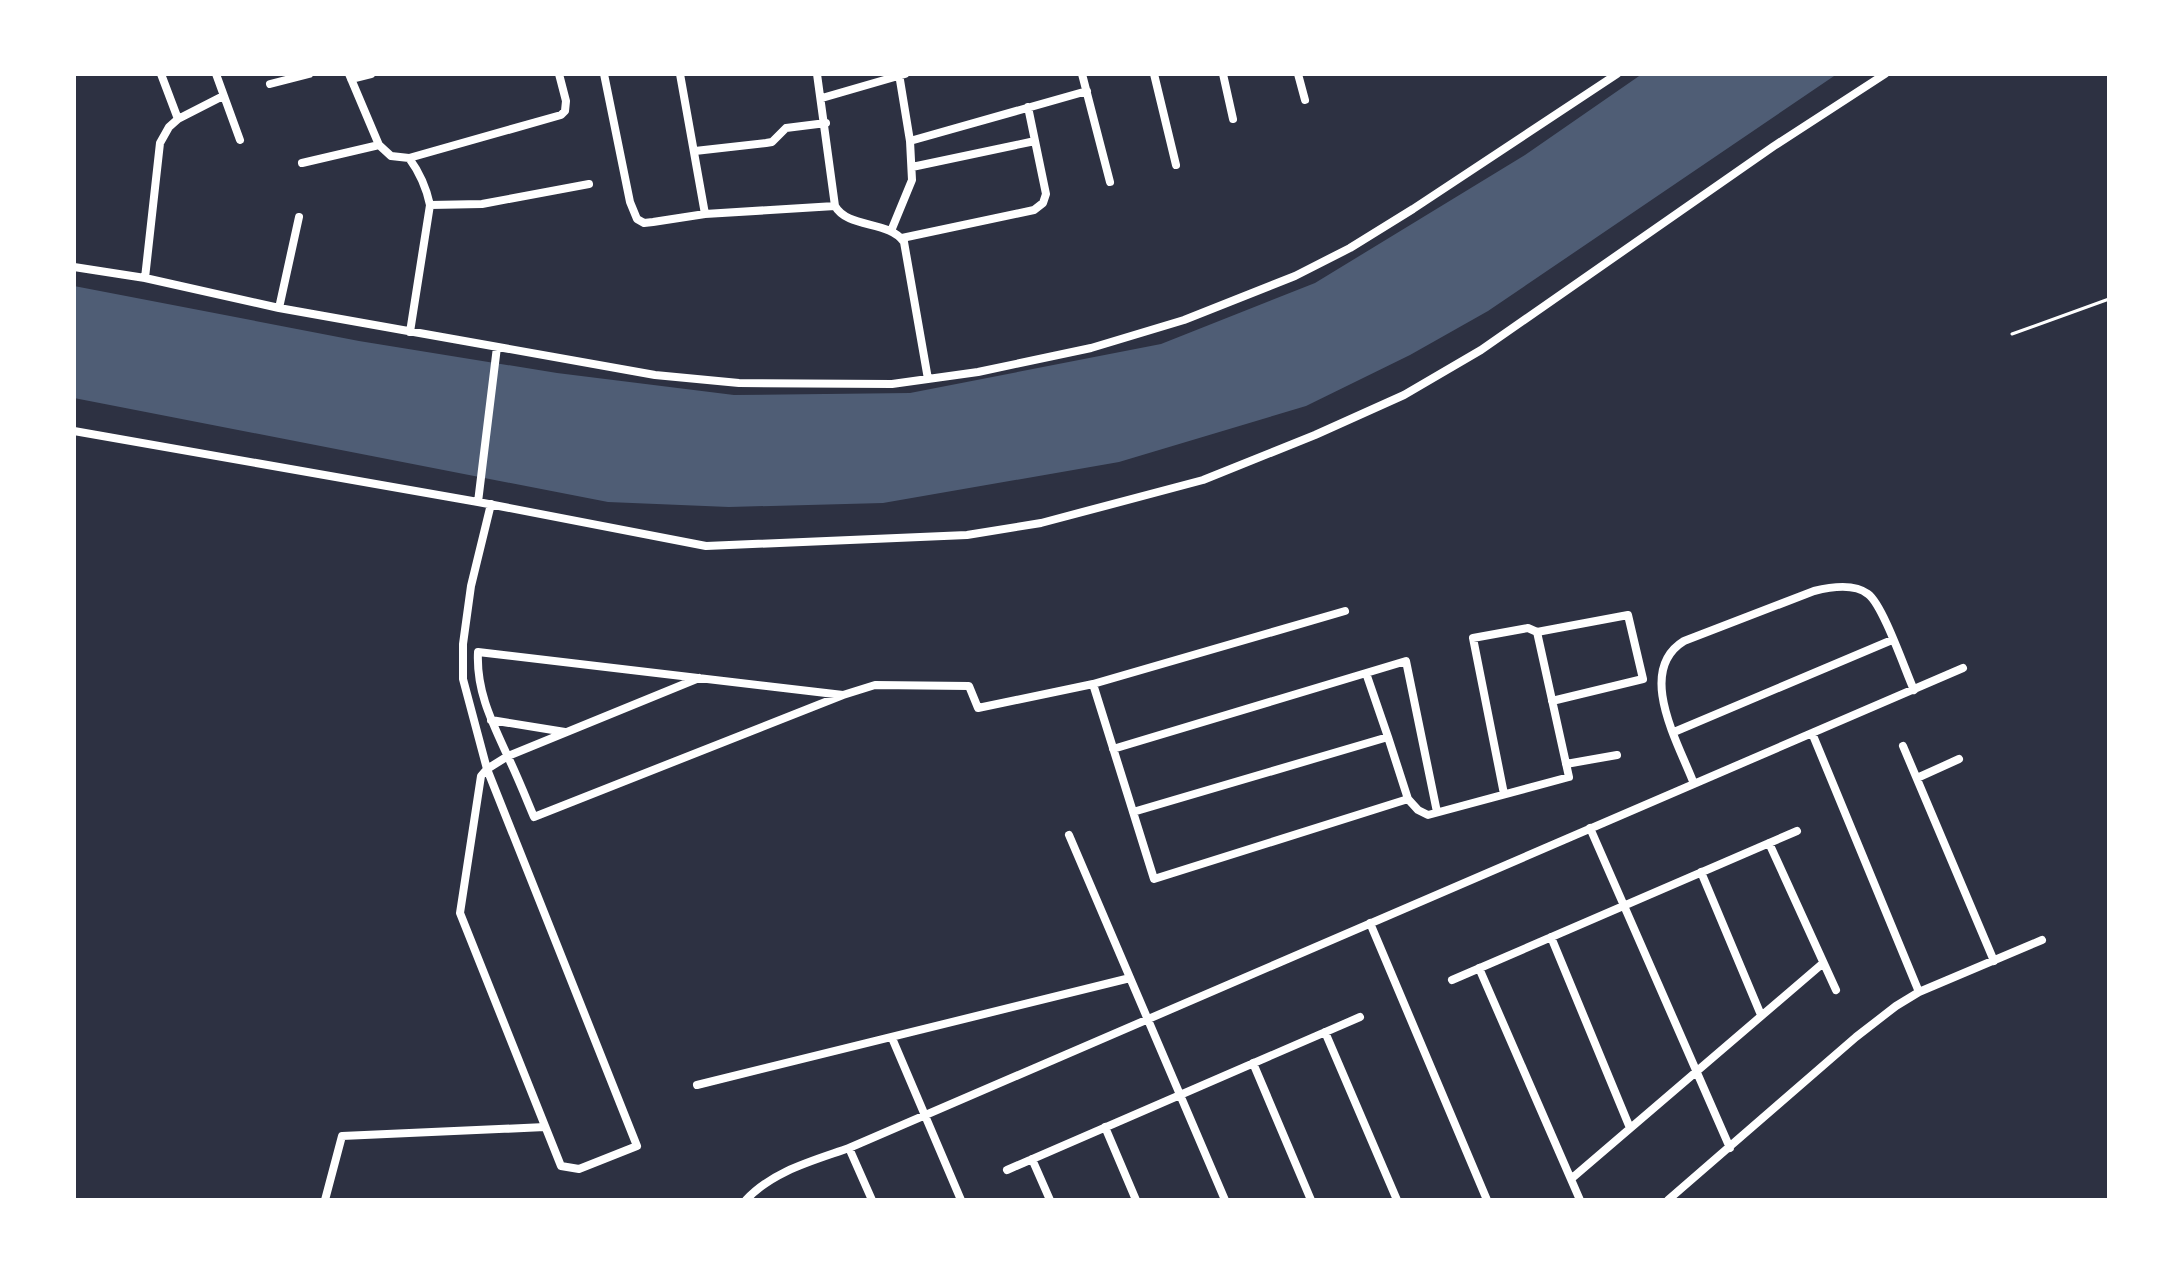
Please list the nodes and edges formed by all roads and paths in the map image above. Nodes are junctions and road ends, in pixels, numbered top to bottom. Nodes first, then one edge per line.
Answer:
1 (161, 74) edge
2 (216, 74) edge
3 (309, 74) edge
4 (371, 74) edge
5 (559, 74) edge
6 (604, 74) edge
7 (680, 74) edge
8 (817, 74) edge
9 (1082, 74) edge
10 (1154, 74) edge
11 (1223, 74) edge
12 (1298, 74) edge
13 (1617, 74) edge
14 (1885, 74) edge
15 (901, 75) edge
16 (350, 76) edge
17 (270, 84) dead end
18 (1087, 91) junction
19 (223, 96) junction
20 (822, 98) junction
21 (1305, 100) dead end
22 (1028, 107) junction
23 (178, 119) junction
24 (1233, 119) dead end
25 (826, 123) junction
26 (240, 140) dead end
27 (910, 141) junction
28 (1035, 141) junction
29 (379, 145) junction
30 (695, 151) junction
31 (409, 158) junction
32 (302, 163) dead end
33 (1176, 165) dead end
34 (912, 167) junction
35 (1110, 182) dead end
36 (589, 184) dead end
37 (430, 205) junction
38 (835, 206) junction
39 (705, 214) junction
40 (299, 217) dead end
41 (891, 231) junction
42 (902, 238) junction
43 (74, 267) edge
44 (145, 278) junction
45 (2109, 299) edge
46 (279, 308) junction
47 (410, 332) junction
48 (2012, 334) dead end
49 (497, 347) junction
50 (928, 379) junction
51 (74, 431) edge
52 (478, 502) junction
53 (491, 504) junction
54 (1345, 611) dead end
55 (1537, 632) junction
56 (1892, 640) junction
57 (1963, 668) dead end
58 (1366, 673) junction
59 (699, 678) junction
60 (1093, 684) junction
61 (1914, 690) junction
62 (843, 695) junction
63 (1552, 701) junction
64 (491, 720) junction
65 (566, 732) junction
66 (1674, 732) junction
67 (1812, 733) junction
68 (1388, 737) junction
69 (1903, 746) dead end
70 (1113, 749) junction
71 (1617, 755) dead end
72 (508, 756) junction
73 (1959, 759) dead end
74 (1566, 764) junction
75 (487, 769) junction
76 (1917, 778) junction
77 (1694, 784) junction
78 (1504, 794) junction
79 (1408, 799) junction
80 (1133, 812) junction
81 (1437, 812) junction
82 (1590, 828) junction
83 (1797, 831) dead end
84 (1069, 835) dead end
85 (1769, 843) junction
86 (1701, 872) junction
87 (1624, 906) junction
88 (1370, 923) junction
89 (1551, 937) junction
90 (2042, 940) dead end
91 (1994, 961) junction
92 (1822, 964) junction
93 (1479, 968) junction
94 (1130, 978) junction
95 (1452, 980) dead end
96 (1836, 990) dead end
97 (1919, 992) junction
98 (1761, 1015) junction
99 (1360, 1017) dead end
100 (1147, 1018) junction
101 (1325, 1032) junction
102 (892, 1038) junction
103 (1253, 1063) junction
104 (1695, 1072) junction
105 (697, 1085) dead end
106 (1180, 1095) junction
107 (924, 1113) junction
108 (545, 1127) junction
109 (1105, 1127) junction
110 (1630, 1128) junction
111 (849, 1148) junction
112 (1730, 1148) junction
113 (1032, 1159) junction
114 (1007, 1170) dead end
115 (1571, 1179) junction
116 (325, 1200) edge
117 (746, 1200) edge
118 (872, 1200) edge
119 (961, 1200) edge
120 (1050, 1200) edge
121 (1136, 1200) edge
122 (1225, 1200) edge
123 (1311, 1200) edge
124 (1397, 1200) edge
125 (1487, 1200) edge
126 (1580, 1200) edge
127 (1668, 1200) edge

1 - 23 street
2 - 19 street
3 - 17 street
4 - 16 street
5 - 31 street
6 - 39 street
7 - 30 street
8 - 20 street
9 - 18 street
10 - 33 street
11 - 24 street
12 - 21 street
13 - 50 street
14 - 53 street
15 - 20 street
15 - 27 street
16 - 29 street
18 - 22 street
18 - 35 street
19 - 23 street
19 - 26 street
20 - 25 street
22 - 27 street
22 - 28 street
23 - 44 street
25 - 30 street
25 - 38 street
27 - 34 street
28 - 34 street
28 - 42 street
29 - 31 street
29 - 32 street
30 - 39 street
31 - 37 street
34 - 41 street
36 - 37 street
37 - 47 street
38 - 39 street
38 - 41 street
40 - 46 street
41 - 42 street
42 - 50 street
43 - 44 street
44 - 46 street
45 - 48 path
46 - 47 street
47 - 49 street
49 - 50 street
49 - 52 street
51 - 52 street
52 - 53 street
53 - 75 street
54 - 60 street
55 - 63 street
55 - 63 street
55 - 78 street
56 - 61 street
56 - 66 street
56 - 66 street
57 - 61 street
58 - 68 street
58 - 70 street
58 - 81 street
59 - 62 street
59 - 64 street
59 - 65 street
60 - 62 street
60 - 70 street
61 - 67 street
62 - 72 street
63 - 74 street
64 - 65 street
64 - 72 street
65 - 72 street
66 - 77 street
67 - 77 street
67 - 97 street
68 - 79 street
68 - 80 street
69 - 76 street
70 - 80 street
71 - 74 street
72 - 75 street
73 - 76 street
74 - 78 street
75 - 108 street
75 - 108 street
76 - 91 street
77 - 82 street
78 - 81 street
79 - 80 street
79 - 81 street
82 - 87 street
82 - 88 street
83 - 85 street
84 - 94 street
85 - 86 street
85 - 92 street
86 - 87 street
86 - 98 street
87 - 89 street
87 - 104 street
88 - 100 street
88 - 125 street
89 - 93 street
89 - 110 street
90 - 91 street
91 - 97 street
92 - 96 street
92 - 98 street
93 - 95 street
93 - 115 street
94 - 100 street
94 - 102 street
97 - 112 street
98 - 104 street
99 - 101 street
100 - 106 street
100 - 107 street
101 - 103 street
101 - 124 street
102 - 105 street
102 - 107 street
103 - 106 street
103 - 123 street
104 - 110 street
104 - 112 street
106 - 109 street
106 - 122 street
107 - 111 street
107 - 119 street
108 - 116 street
109 - 113 street
109 - 121 street
110 - 115 street
111 - 117 street
111 - 118 street
112 - 127 street
113 - 114 street
113 - 120 street
115 - 126 street

